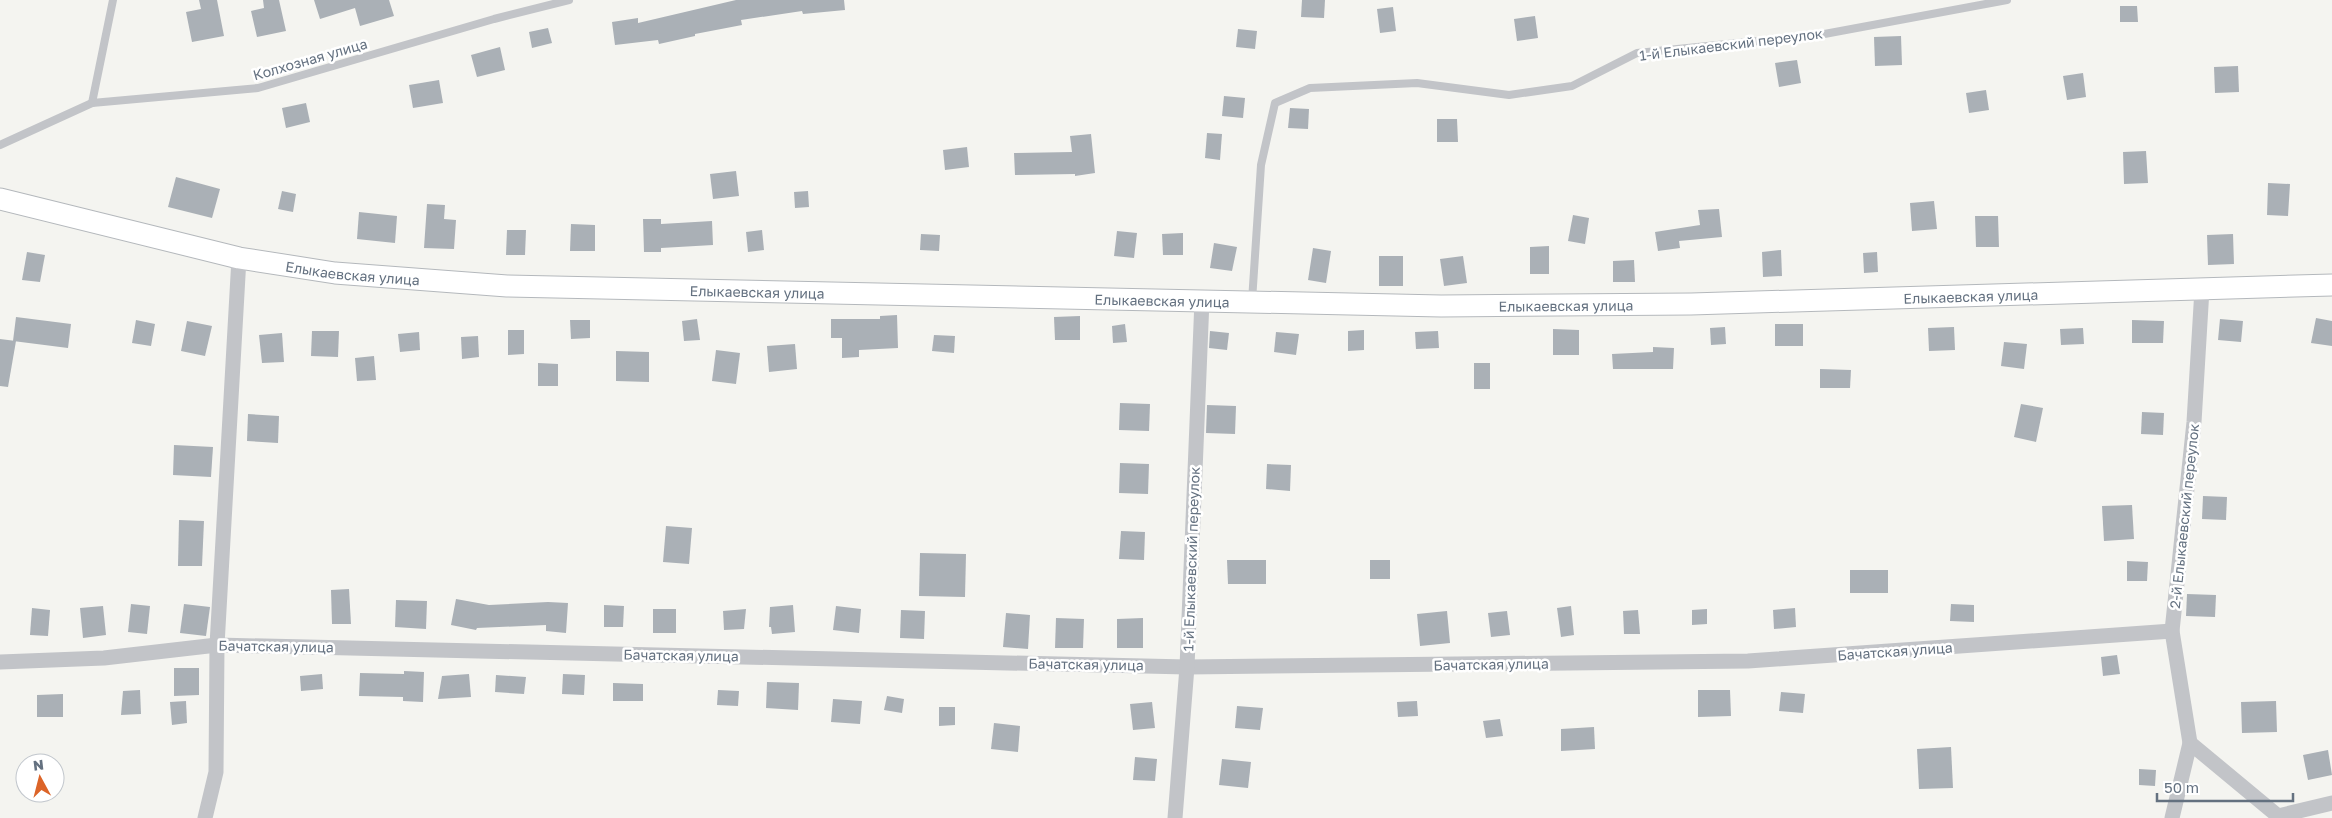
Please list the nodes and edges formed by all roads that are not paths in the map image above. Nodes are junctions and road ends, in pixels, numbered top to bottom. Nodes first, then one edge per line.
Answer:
1 (113, 0) edge
2 (569, 0) edge
3 (2007, 0) edge
4 (92, 103) junction
5 (0, 145) edge
6 (0, 198) edge
7 (239, 258) junction
8 (2332, 285) edge
9 (2202, 289) junction
10 (1202, 300) junction
11 (1252, 303) junction
12 (2172, 631) junction
13 (217, 645) junction
14 (0, 662) edge
15 (1187, 667) junction
16 (2190, 742) junction
17 (2332, 803) edge
18 (205, 818) edge
19 (1175, 818) edge
20 (2172, 818) edge

1 - 4 lane
2 - 4 lane, Колхозная улица
3 - 11 lane, 1-й Елыкаевский переулок
4 - 5 lane, Колхозная улица
6 - 7 street, Елыкаевская улица
7 - 10 street, Елыкаевская улица
7 - 13 street
8 - 9 street, Елыкаевская улица
9 - 11 street, Елыкаевская улица
9 - 12 street, 2-й Елыкаевский переулок
10 - 11 street, Елыкаевская улица
10 - 15 street, 1-й Елыкаевский переулок
12 - 15 street, Бачатская улица
12 - 16 street, 2-й Елыкаевский переулок
13 - 14 street, Бачатская улица
13 - 15 street, Бачатская улица
13 - 18 street
15 - 19 street, 1-й Елыкаевский переулок
16 - 17 street
16 - 20 street

